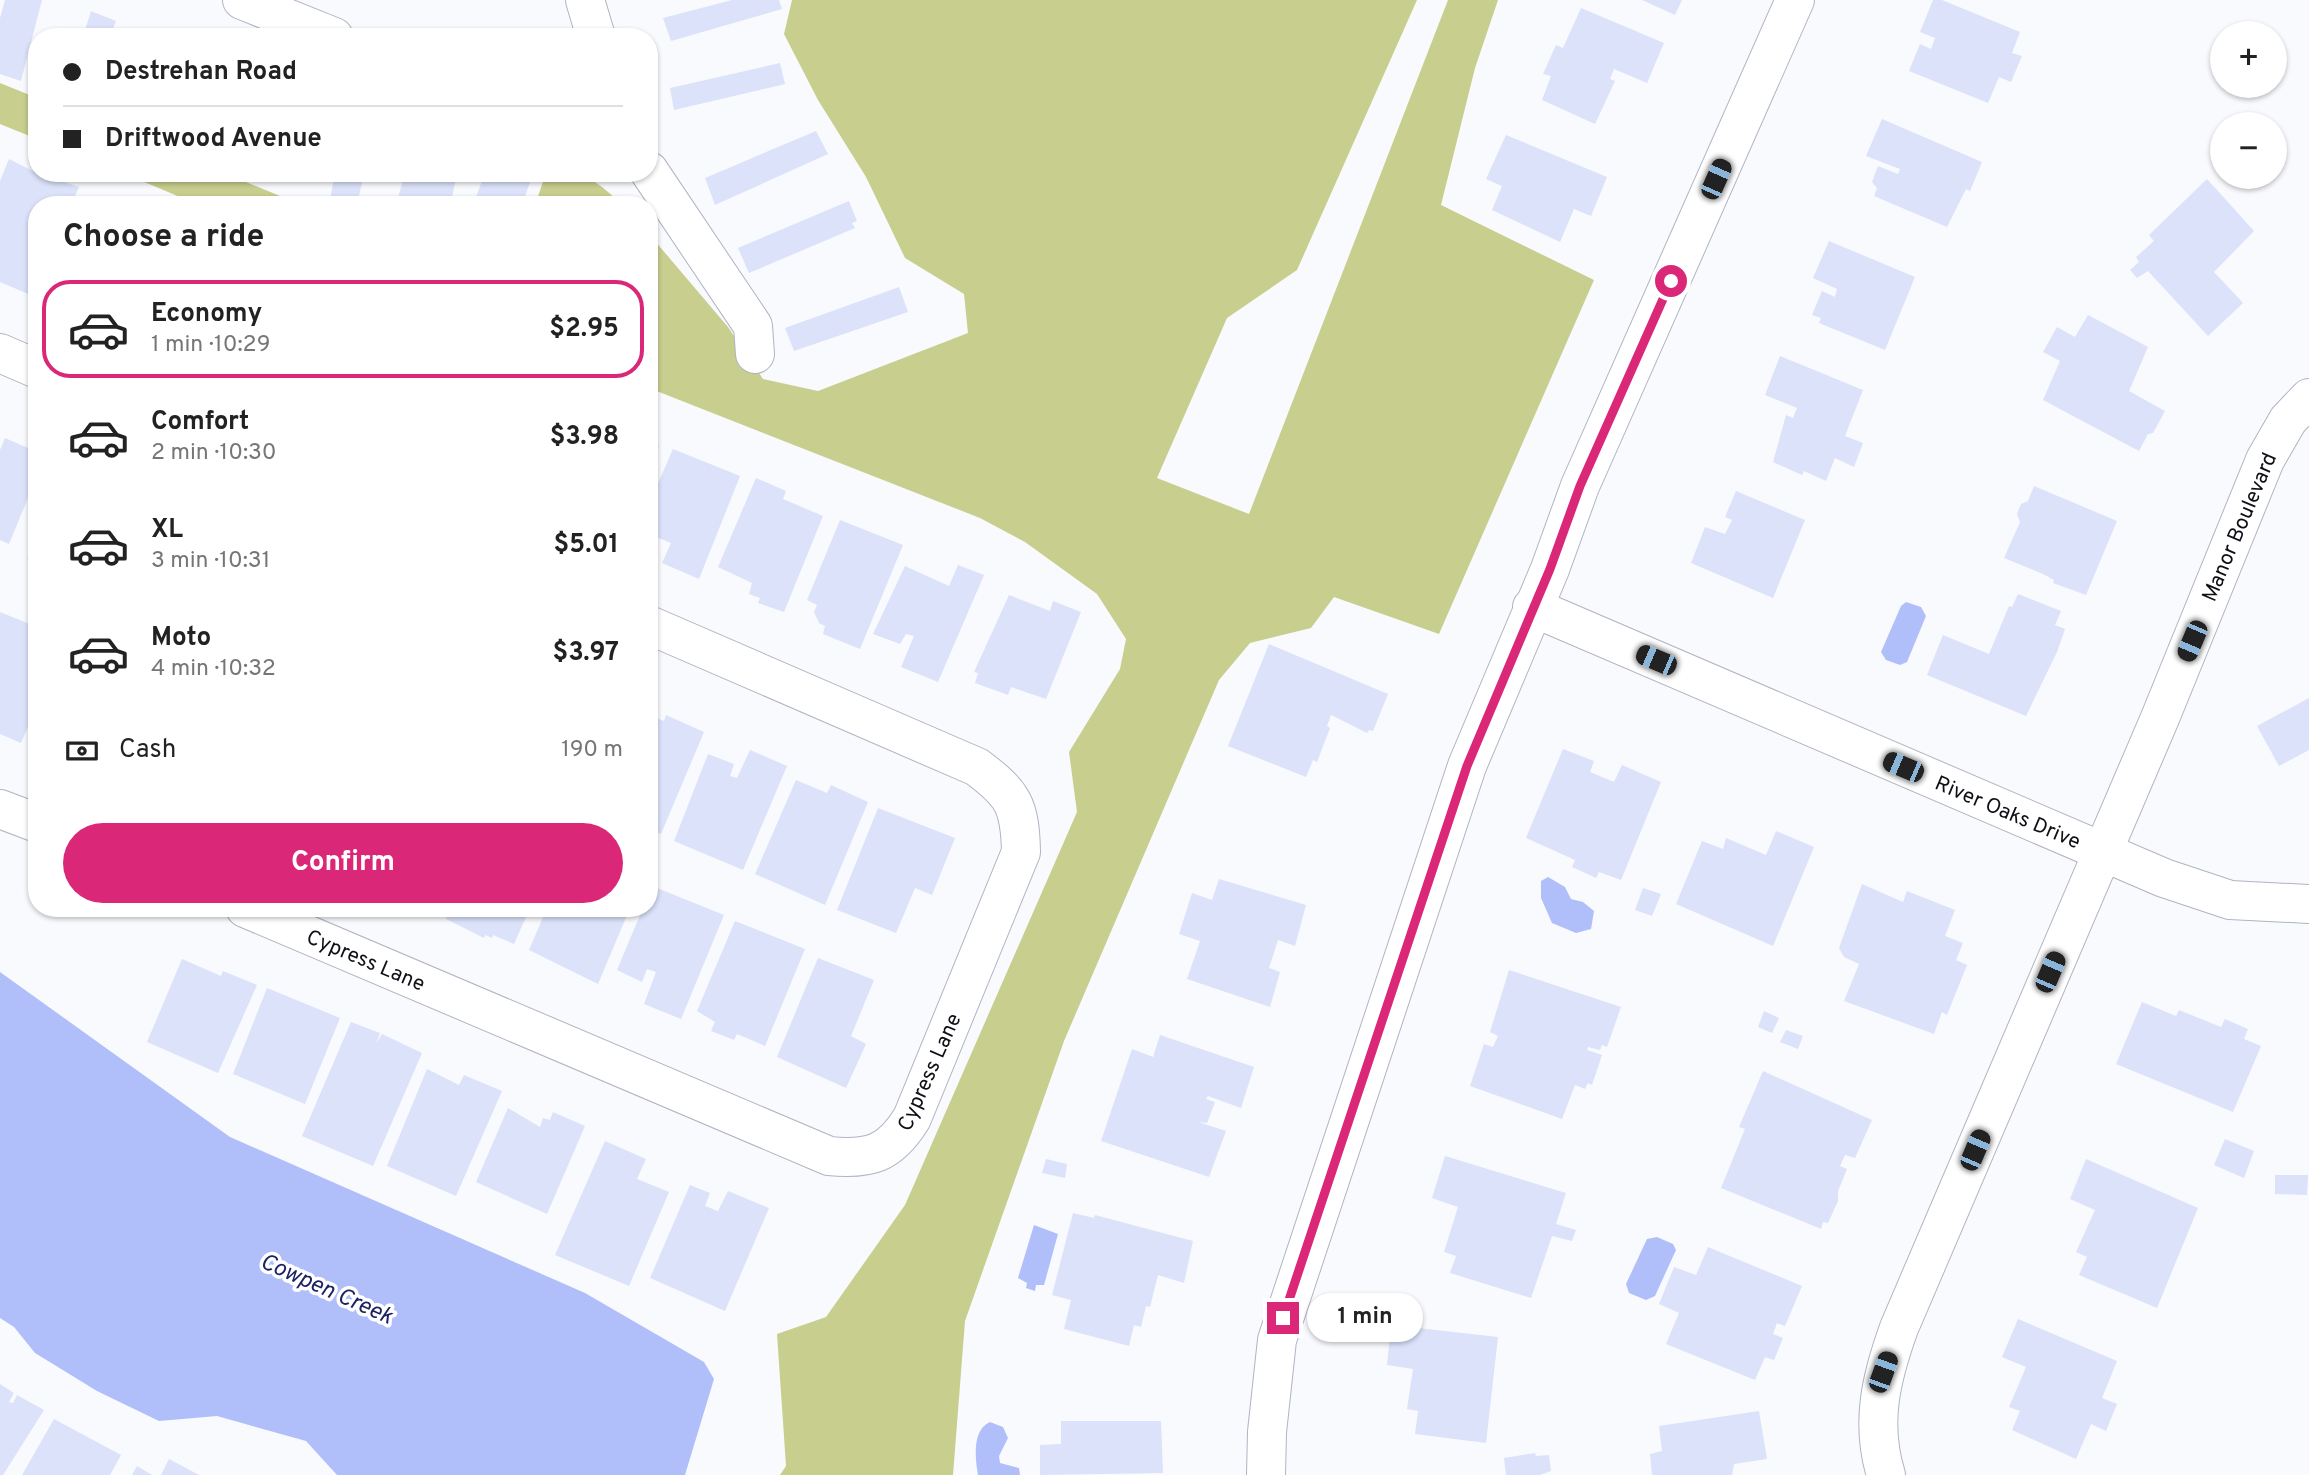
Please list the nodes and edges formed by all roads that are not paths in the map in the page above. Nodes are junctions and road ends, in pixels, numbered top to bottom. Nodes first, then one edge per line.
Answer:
1 (242, 0) edge
2 (585, 0) edge
3 (1795, 0) edge
4 (312, 28) edge
5 (593, 28) edge
6 (656, 182) edge
7 (0, 353) edge
8 (755, 354) dead end
9 (28, 365) edge
10 (2309, 398) edge
11 (1532, 607) junction
12 (658, 629) edge
13 (0, 809) edge
14 (28, 820) edge
15 (2101, 852) junction
16 (2309, 904) edge
17 (266, 917) edge
18 (1266, 1475) edge
19 (1886, 1475) edge

1 - 4 street
2 - 5 street
3 - 11 street
6 - 8 street
7 - 9 street
10 - 15 street, Manor Boulevard
11 - 15 street, River Oaks Drive
11 - 18 street
12 - 17 street, Cypress Lane
13 - 14 street
15 - 16 street
15 - 19 street, River Oaks Drive

